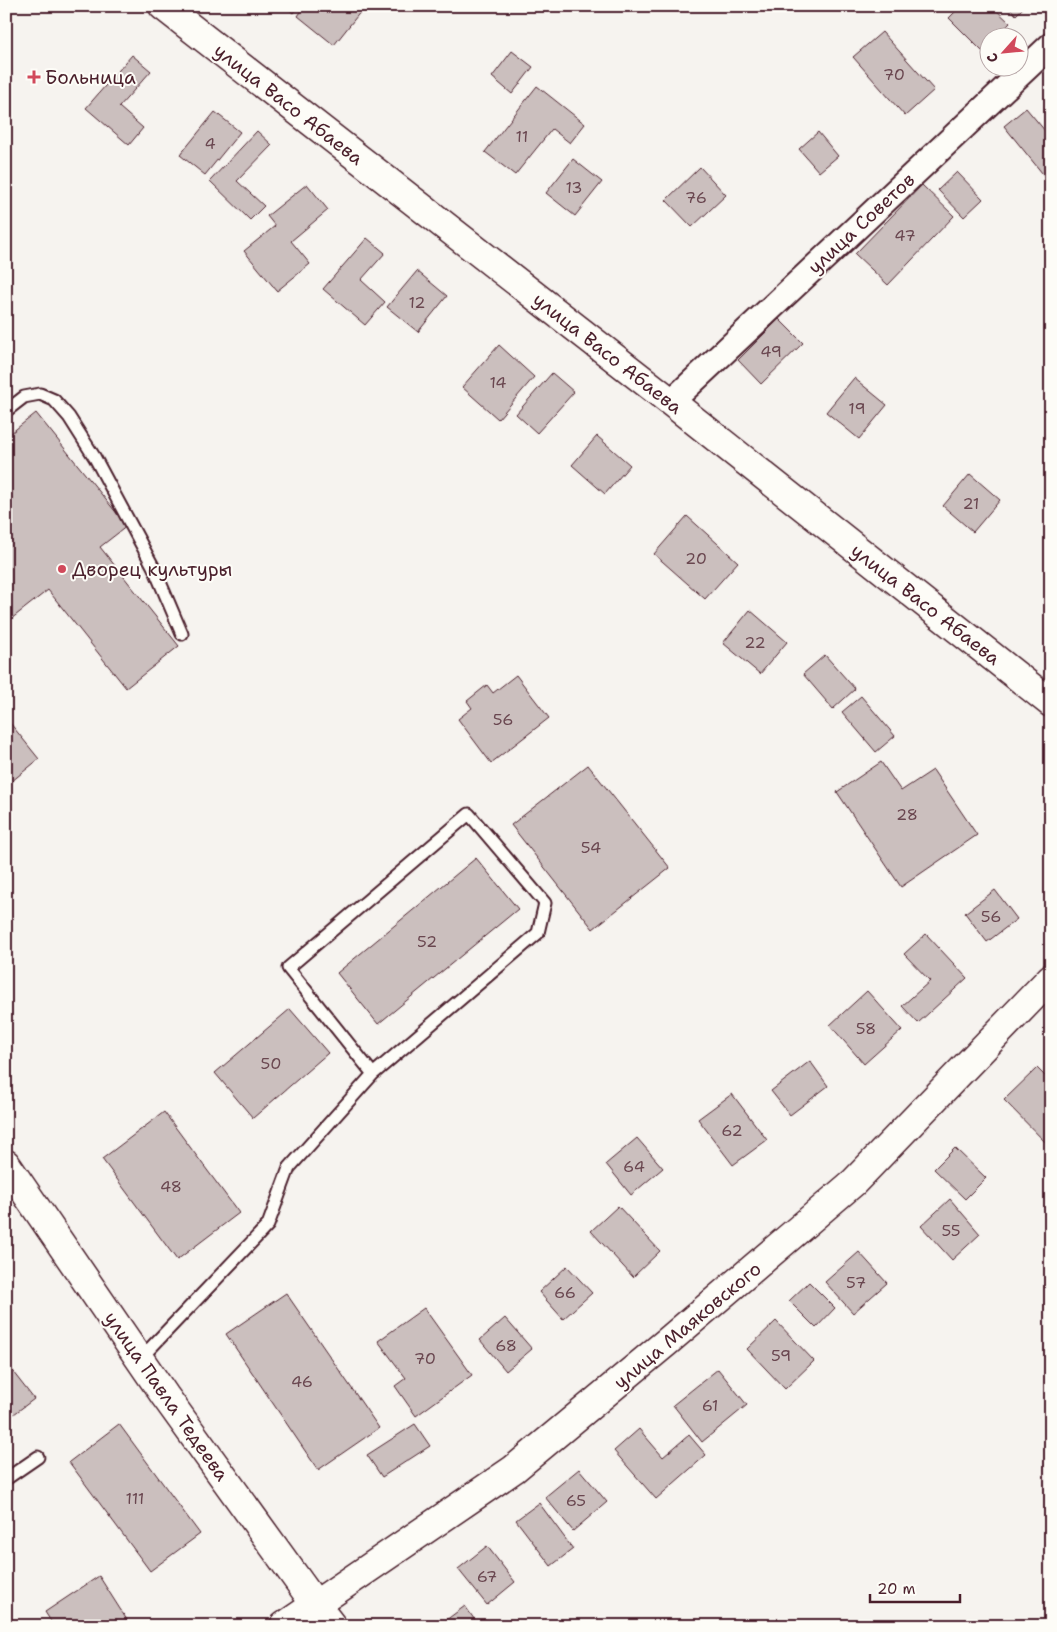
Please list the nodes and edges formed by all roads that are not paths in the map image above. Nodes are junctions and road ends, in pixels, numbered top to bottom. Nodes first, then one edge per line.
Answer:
1 (163, 6) edge
2 (1051, 45) edge
3 (671, 402) junction
4 (6, 411) edge
5 (182, 634) dead end
6 (1051, 703) edge
7 (1051, 978) edge
8 (373, 1074) junction
9 (7, 1167) edge
10 (140, 1359) junction
11 (38, 1457) dead end
12 (6, 1479) edge
13 (315, 1604) junction
14 (284, 1626) edge
15 (332, 1626) edge

1 - 3 main road, улица Васо Абаева
2 - 3 street, улица Советов
3 - 6 main road, улица Васо Абаева
4 - 5 lane
7 - 13 main road, улица Маяковского
8 - 8 lane
8 - 10 lane
9 - 10 main road, улица Павла Тедеева
10 - 13 main road, улица Павла Тедеева
11 - 12 lane
13 - 14 main road, улица Маяковского
13 - 15 main road, улица Павла Тедеева

